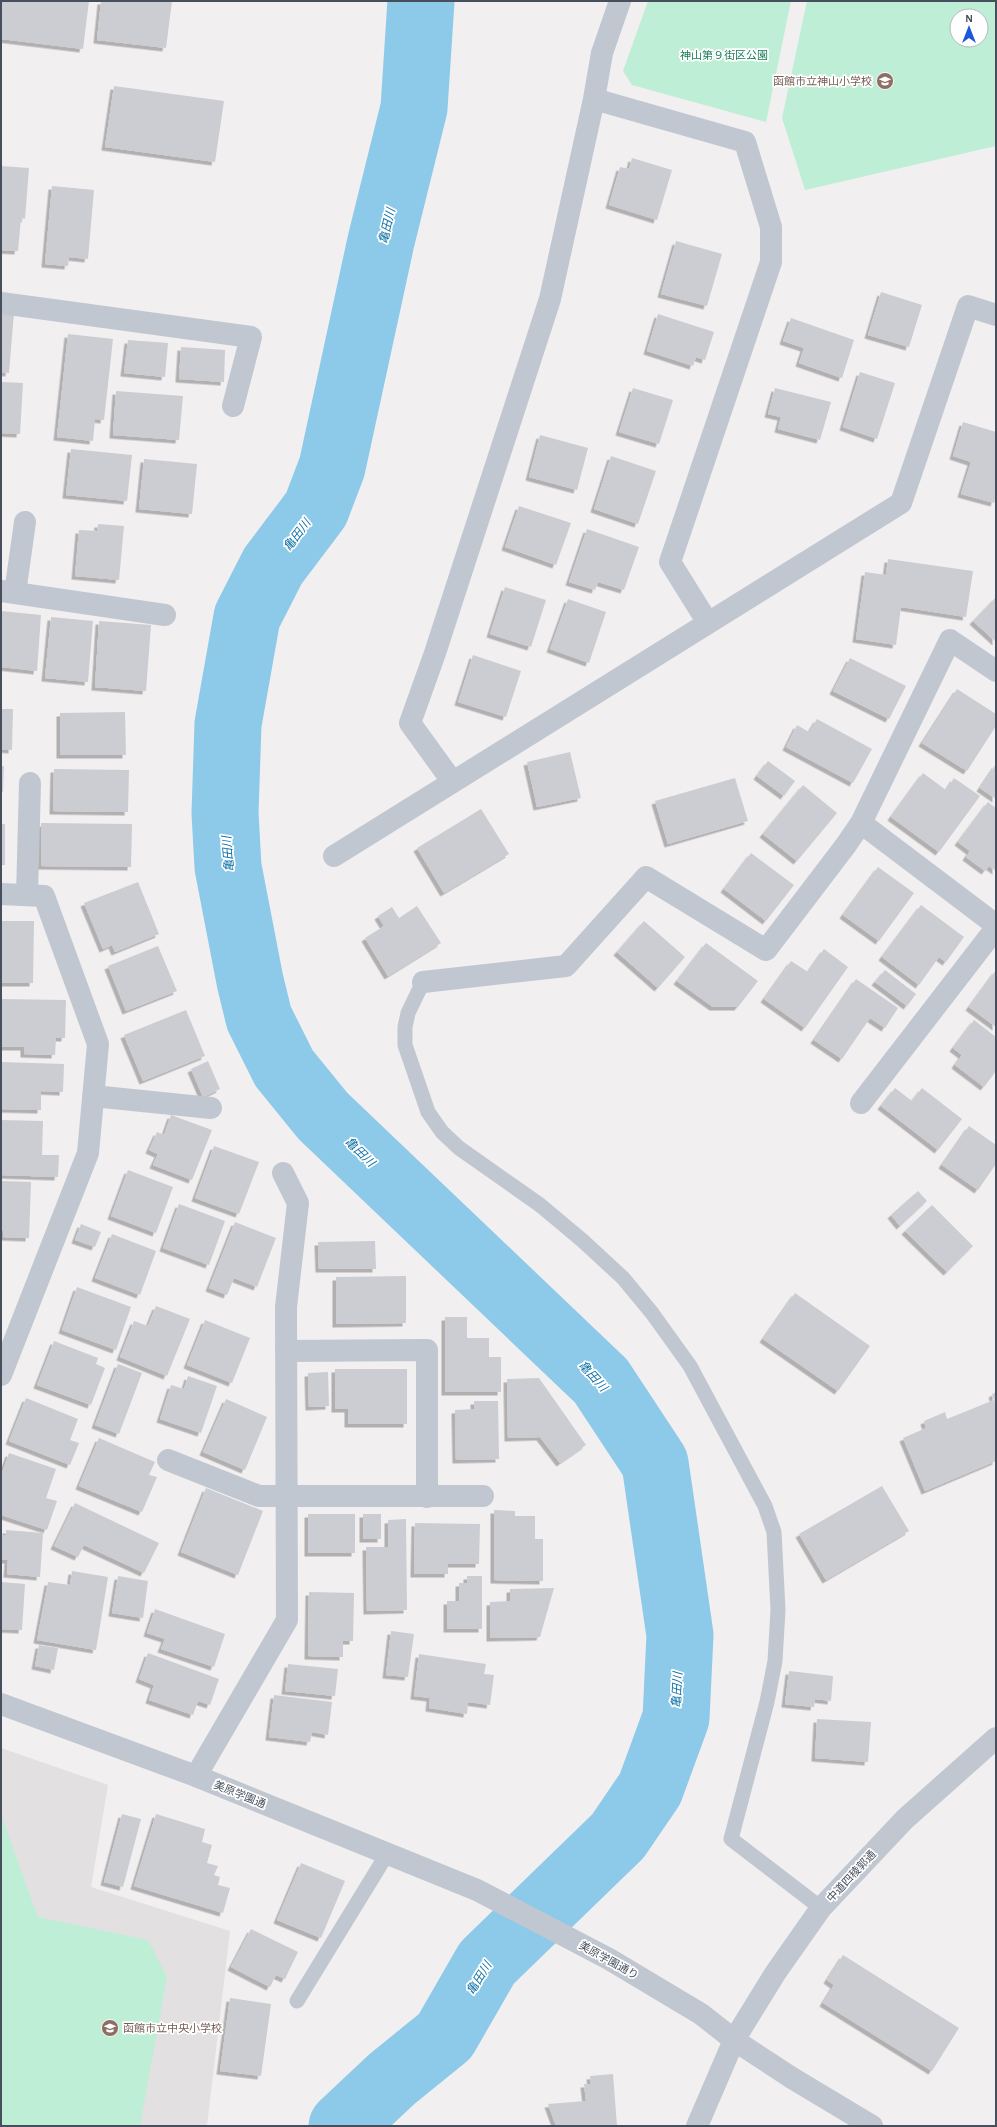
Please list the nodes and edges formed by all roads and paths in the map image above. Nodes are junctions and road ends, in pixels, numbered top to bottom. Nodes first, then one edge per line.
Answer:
1 (620, 1) edge
2 (594, 99) junction
3 (1, 303) edge
4 (996, 315) edge
5 (233, 406) dead end
6 (25, 522) dead end
7 (8, 592) edge
8 (164, 615) dead end
9 (708, 623) junction
10 (996, 671) edge
11 (452, 781) junction
12 (30, 783) dead end
13 (861, 823) junction
14 (334, 856) dead end
15 (1, 894) edge
16 (27, 895) junction
17 (996, 924) edge
18 (996, 928) edge
19 (423, 982) joint
20 (93, 1096) junction
21 (861, 1103) dead end
22 (211, 1108) dead end
23 (283, 1173) dead end
24 (286, 1351) junction
25 (1, 1376) edge
26 (168, 1460) dead end
27 (483, 1496) dead end
28 (286, 1497) junction
29 (427, 1497) junction
30 (1, 1704) edge
31 (996, 1738) edge
32 (196, 1776) junction
33 (388, 1854) junction
34 (477, 1890) joint
35 (821, 1908) junction
36 (297, 2001) dead end
37 (734, 2040) junction
38 (697, 2126) edge
39 (872, 2126) edge

1 - 2 street
2 - 9 street
2 - 11 street
3 - 5 street
4 - 9 street
6 - 7 street
7 - 8 street
9 - 11 street
10 - 13 street
11 - 14 street
12 - 16 street
13 - 17 street
13 - 19 street
15 - 16 street
16 - 20 street
18 - 21 street
19 - 35 lane
20 - 22 street
20 - 25 street
23 - 24 street
24 - 28 street
24 - 29 street
26 - 28 street
27 - 29 street
28 - 29 street
28 - 32 street
30 - 32 street, 美原学園通
31 - 35 street, 中道四稜郭通
32 - 33 street, 美原学園通
33 - 34 street, 美原学園通
33 - 36 lane
34 - 37 street, 美原学園通り
35 - 37 street, 中道四稜郭通
37 - 38 street, 中道四稜郭通
37 - 39 street, 美原学園通り

